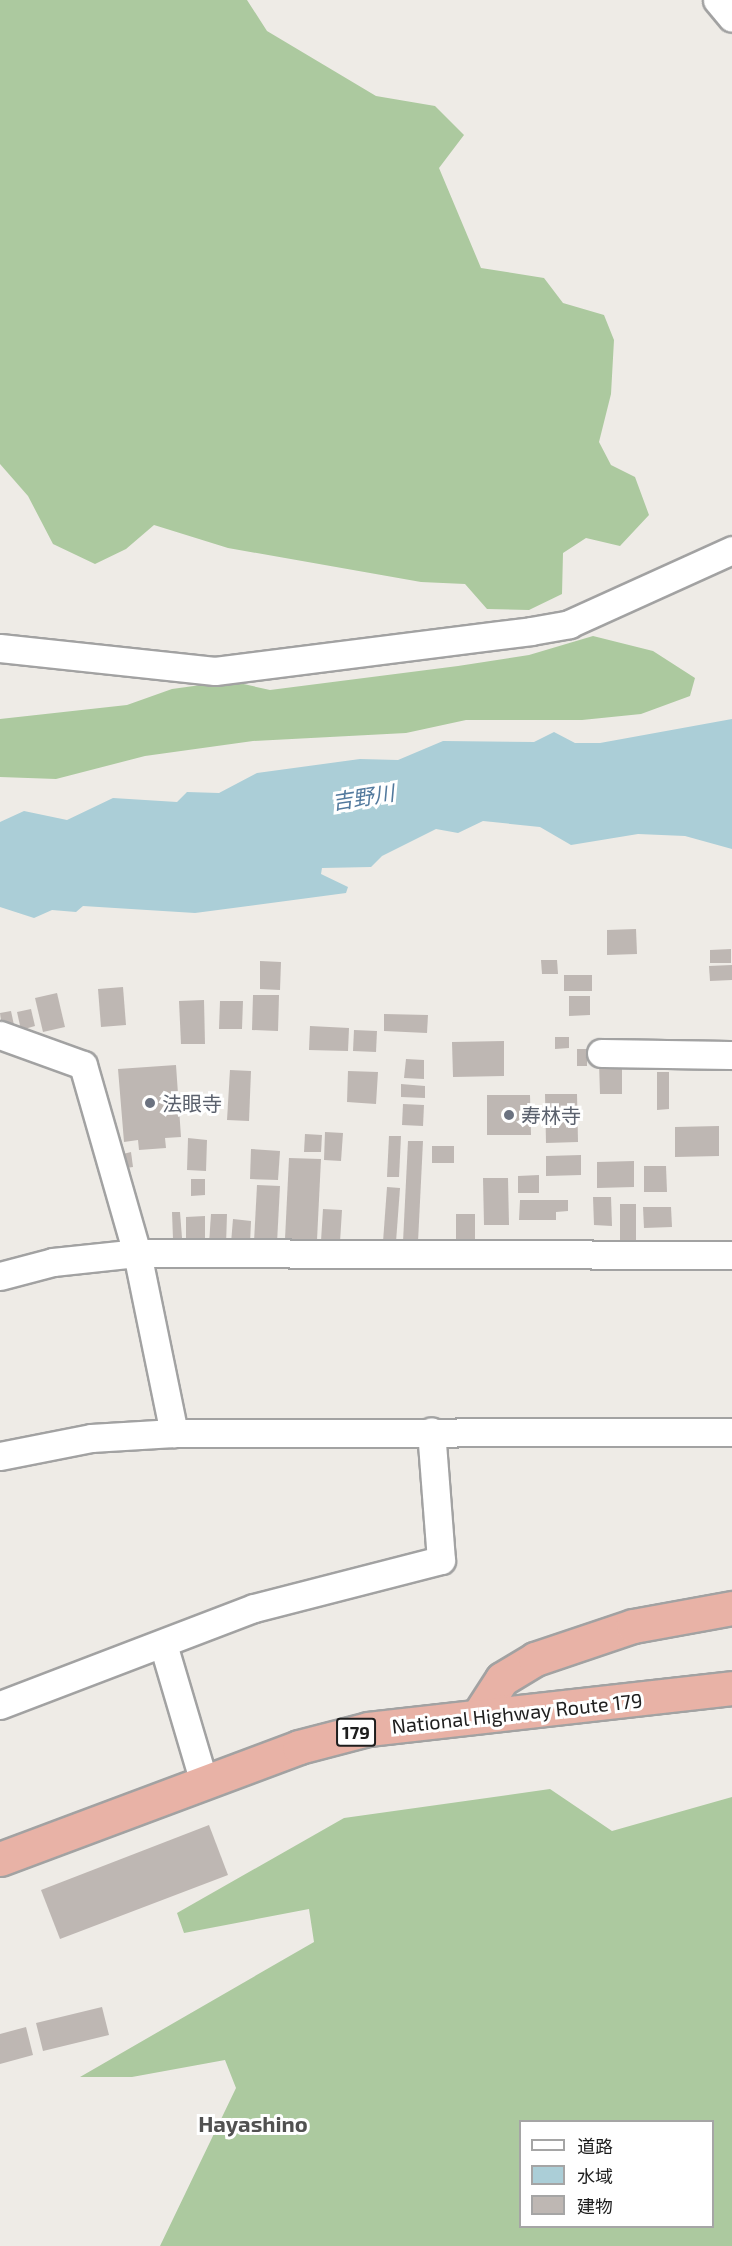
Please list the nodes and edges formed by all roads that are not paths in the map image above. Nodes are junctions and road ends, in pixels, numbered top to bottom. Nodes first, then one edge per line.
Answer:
1 (717, 0) edge
2 (732, 18) edge
3 (732, 550) edge
4 (0, 648) edge
5 (0, 1035) edge
6 (601, 1053) dead end
7 (732, 1055) edge
8 (137, 1252) junction
9 (732, 1255) edge
10 (0, 1276) edge
11 (431, 1431) junction
12 (732, 1432) edge
13 (174, 1433) junction
14 (0, 1456) edge
15 (732, 1608) edge
16 (162, 1644) junction
17 (732, 1688) edge
18 (0, 1705) edge
19 (478, 1716) junction
20 (204, 1782) junction
21 (0, 1859) edge

1 - 2 street
3 - 4 street
5 - 8 street
6 - 7 street
8 - 9 street
8 - 10 street
8 - 13 street
11 - 12 street
11 - 13 street
11 - 16 street
13 - 14 street
15 - 19 highway
16 - 18 street
16 - 20 street
17 - 19 highway, National Highway Route 179 / 179
19 - 20 highway, National Highway Route 179 / 179
20 - 21 highway, National Highway Route 179 / 179

